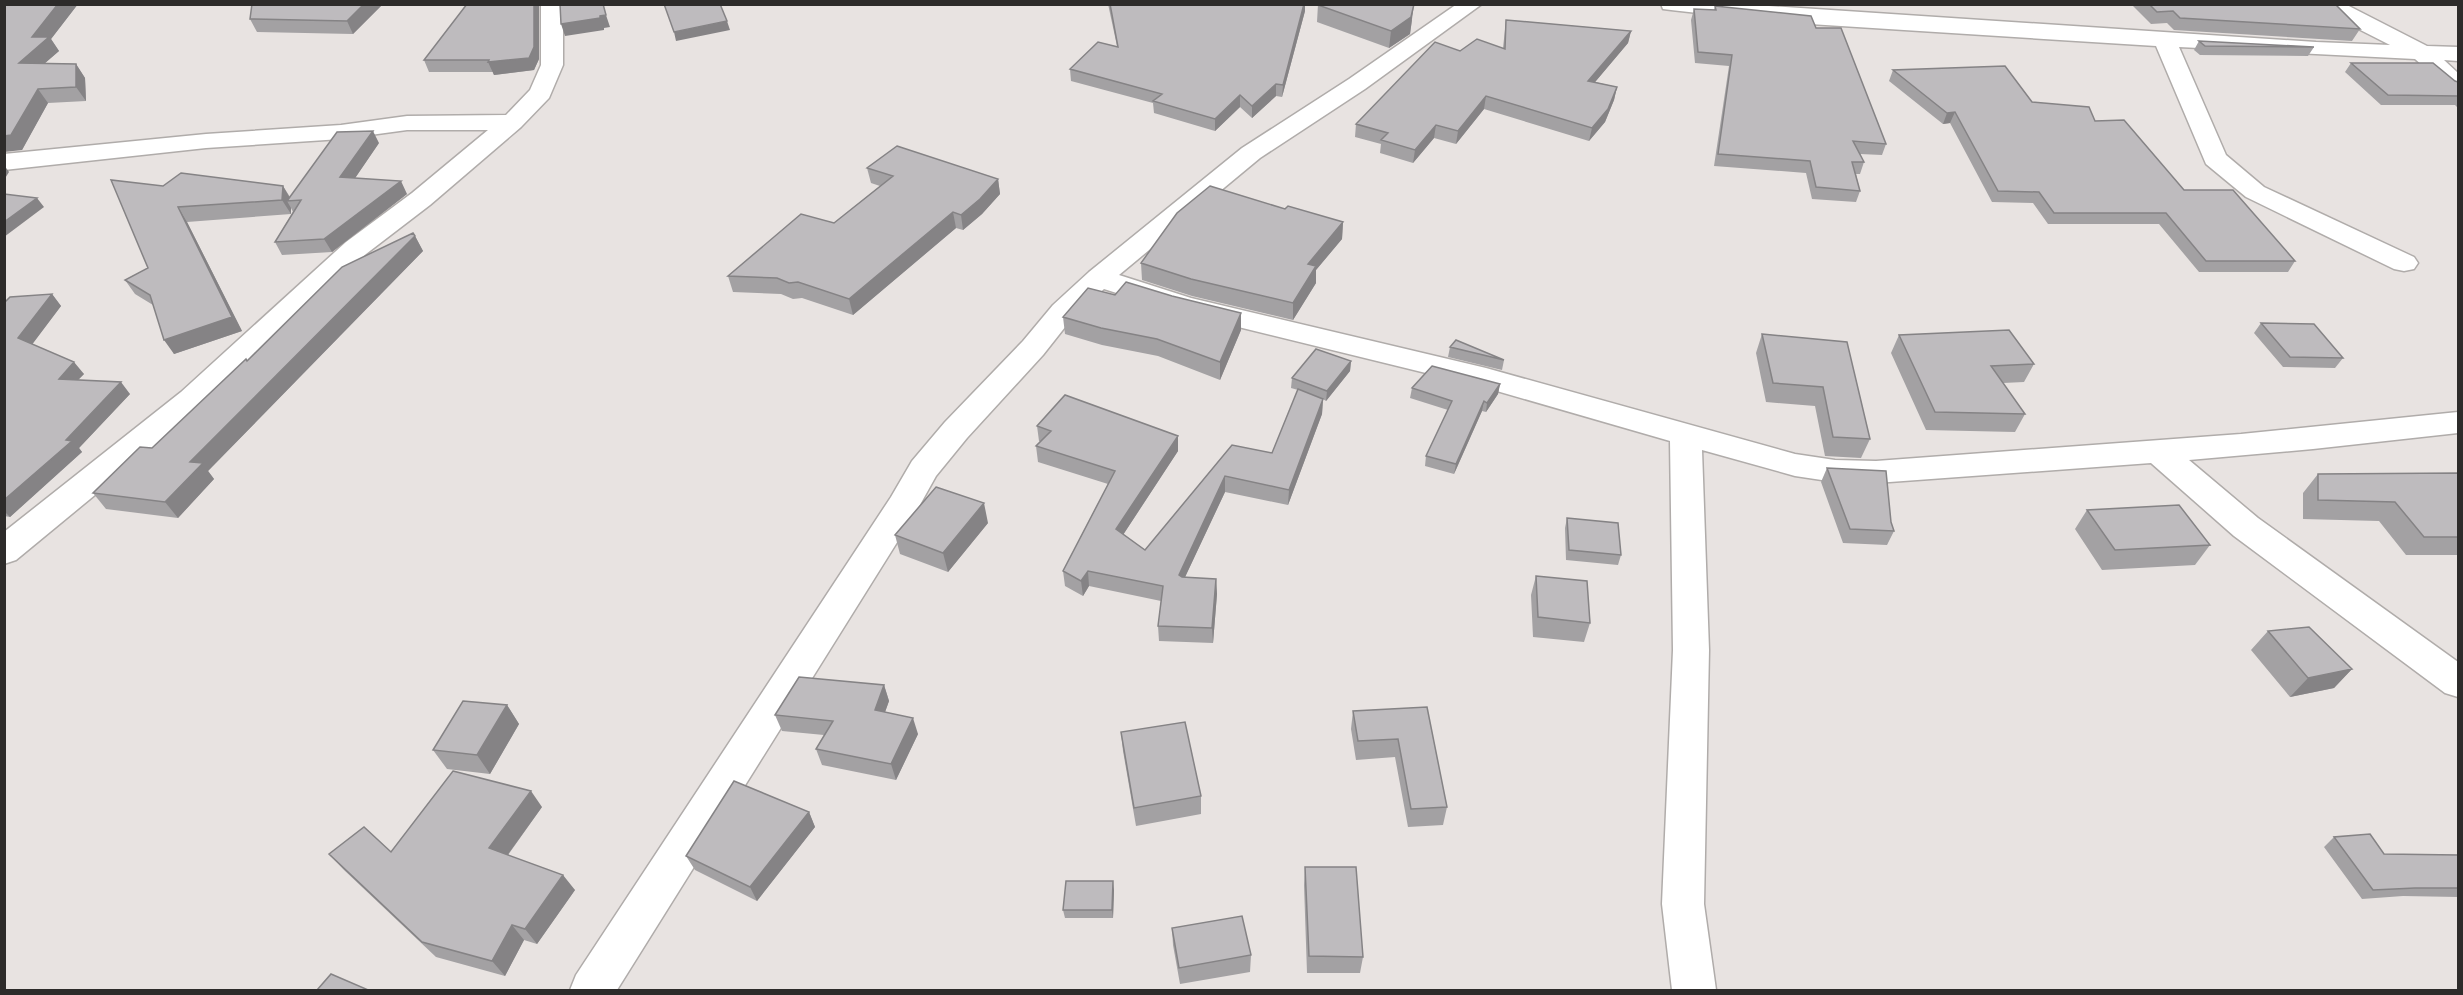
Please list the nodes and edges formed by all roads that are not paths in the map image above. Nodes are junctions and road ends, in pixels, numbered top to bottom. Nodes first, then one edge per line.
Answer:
1 (552, 4) edge
2 (1472, 4) edge
3 (1671, 4) edge
4 (2326, 4) edge
5 (2164, 38) junction
6 (2419, 51) junction
7 (2458, 54) edge
8 (2458, 84) edge
9 (512, 122) junction
10 (4, 162) edge
11 (2404, 263) dead end
12 (1099, 278) junction
13 (2458, 422) edge
14 (1686, 434) junction
15 (2158, 451) junction
16 (4, 551) edge
17 (2458, 682) edge
18 (592, 990) edge
19 (1694, 990) edge

1 - 9 street
2 - 12 street
3 - 5 street
4 - 6 street
5 - 6 street
5 - 11 street
6 - 7 street
6 - 8 street
9 - 10 street
9 - 16 street
12 - 14 street
12 - 18 street
13 - 15 street
14 - 15 street
14 - 19 street
15 - 17 street

